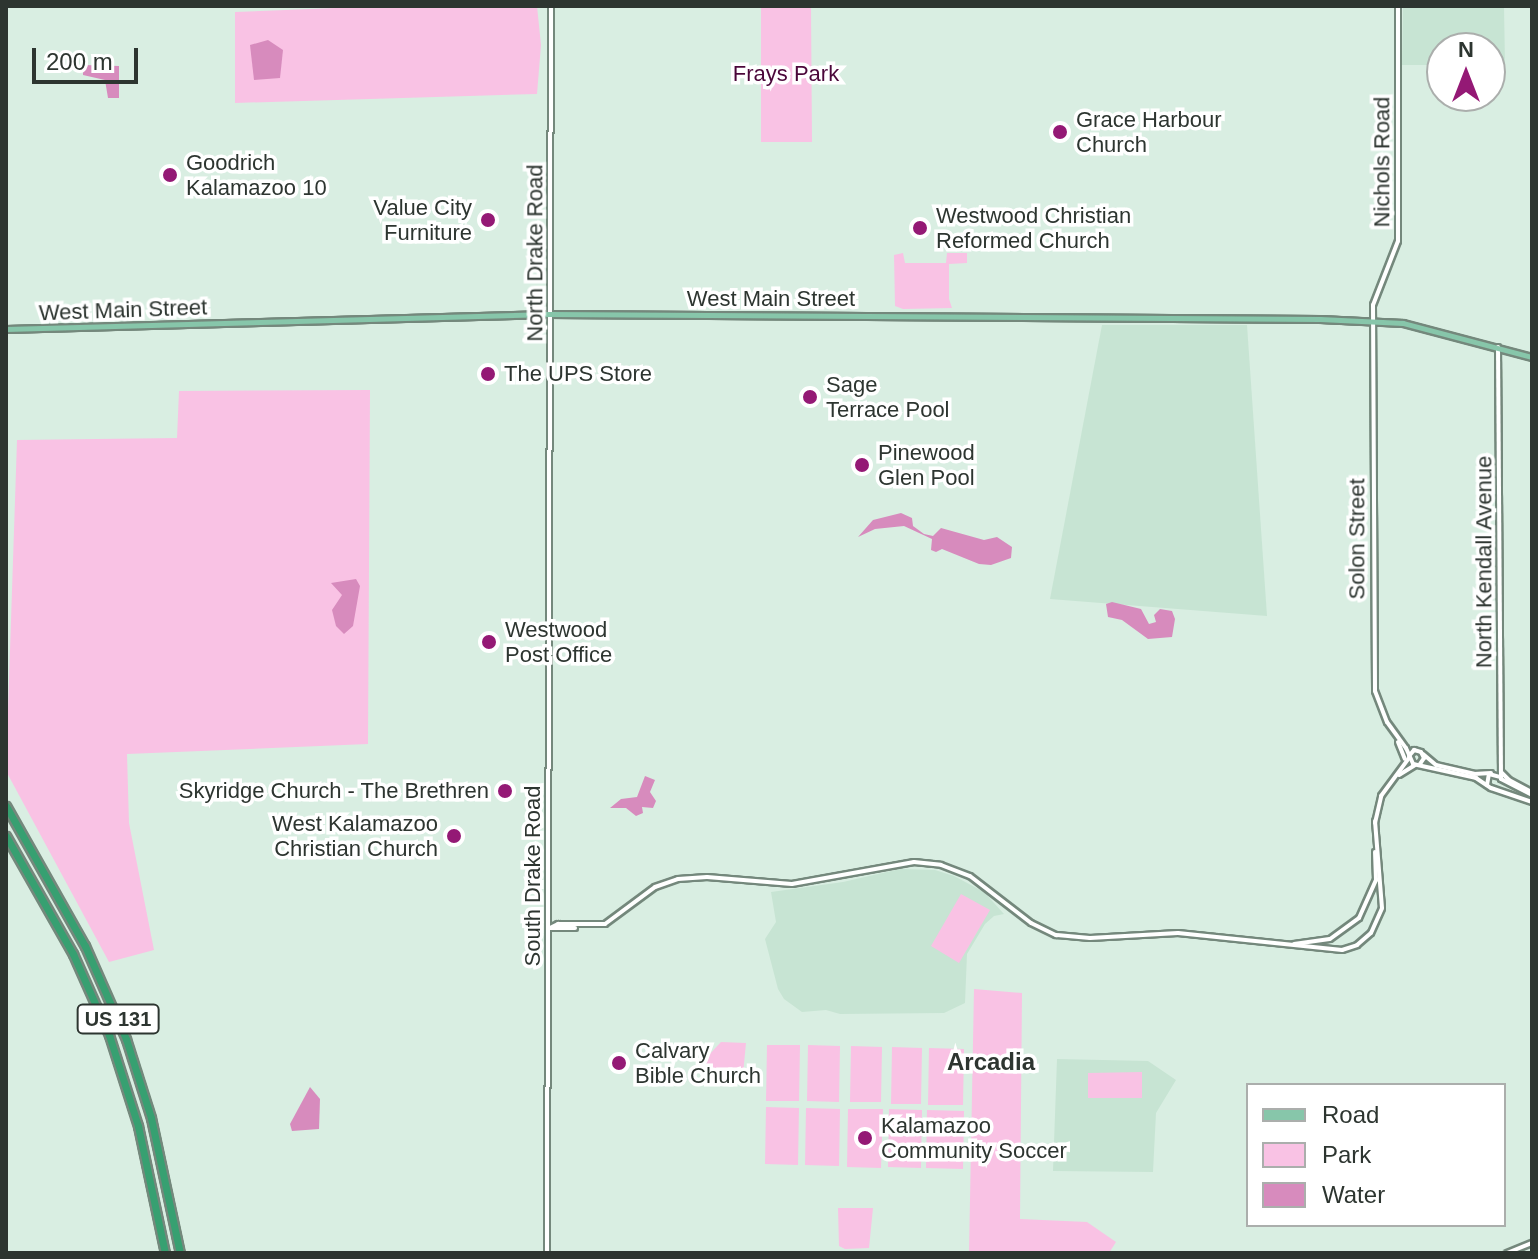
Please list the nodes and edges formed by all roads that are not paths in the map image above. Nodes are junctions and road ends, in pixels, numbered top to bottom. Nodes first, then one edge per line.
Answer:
1 (551, 6) edge
2 (1398, 6) edge
3 (1373, 313) joint
4 (550, 314) junction
5 (1374, 320) junction
6 (6, 329) edge
7 (1498, 347) junction
8 (1532, 357) edge
9 (549, 500) joint
10 (1392, 733) junction
11 (1423, 754) junction
12 (1409, 756) junction
13 (1404, 764) junction
14 (1417, 765) junction
15 (1501, 769) junction
16 (1491, 773) junction
17 (1501, 778) junction
18 (1394, 779) junction
19 (1487, 785) junction
20 (1493, 788) junction
21 (1532, 794) edge
22 (1532, 802) edge
23 (6, 806) edge
24 (1375, 821) junction
25 (6, 836) edge
26 (550, 928) junction
27 (1272, 943) junction
28 (1532, 1243) edge
29 (165, 1253) edge
30 (180, 1253) edge
31 (547, 1253) edge
32 (1507, 1253) edge

1 - 4 street, North Drake Road
2 - 3 street, Nichols Road
3 - 5 street, Solon Street
4 - 5 main road, West Main Street
4 - 6 main road, West Main Street
4 - 9 street, North Drake Road
5 - 7 main road, West Main Street
5 - 10 street, Solon Street
7 - 8 main road, West Main Street
7 - 15 street, North Kendall Avenue
9 - 26 street, South Drake Road
10 - 12 street, Solon Street
10 - 13 street
11 - 12 street
11 - 14 street
11 - 16 street
12 - 13 street
12 - 14 street, Solon Street
13 - 18 street
14 - 18 street
14 - 19 street
15 - 17 street, North Kendall Avenue
15 - 21 street
16 - 17 street
16 - 19 street
17 - 20 street
17 - 21 street
18 - 24 street
19 - 20 street
20 - 22 street
23 - 30 highway, US 131
24 - 27 street
24 - 27 street
25 - 29 highway, US 131
26 - 27 street
26 - 31 street, South Drake Road
28 - 32 street

